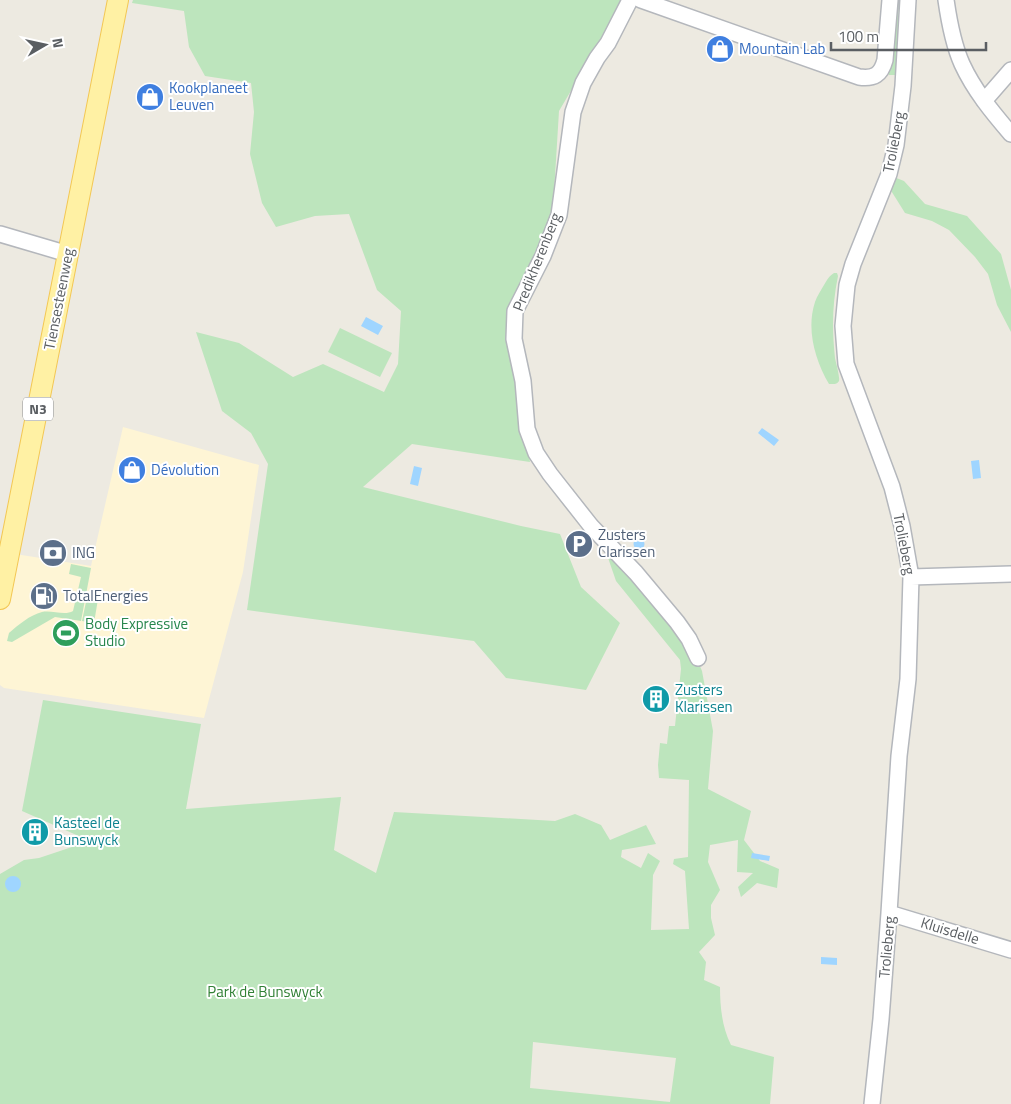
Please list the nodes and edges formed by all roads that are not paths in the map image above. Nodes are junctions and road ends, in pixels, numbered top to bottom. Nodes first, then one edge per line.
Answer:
1 (118, 0) edge
2 (630, 0) edge
3 (641, 0) edge
4 (890, 0) edge
5 (908, 0) edge
6 (946, 0) edge
7 (1011, 70) edge
8 (984, 101) junction
9 (1011, 134) edge
10 (0, 234) edge
11 (68, 254) junction
12 (4, 552) edge
13 (1011, 574) edge
14 (911, 577) junction
15 (0, 599) edge
16 (698, 658) dead end
17 (889, 912) junction
18 (1011, 950) edge
19 (872, 1104) edge

1 - 11 main road, Tiensesteenweg / N3
2 - 16 street, Predikherenberg
3 - 4 street
5 - 14 street, Trolieberg
6 - 8 street
7 - 8 street
8 - 9 street
10 - 11 street
11 - 12 main road, Tiensesteenweg / N3
12 - 15 main road, Tiensesteenweg / N3
13 - 14 street
14 - 17 street, Trolieberg
17 - 18 street, Kluisdelle
17 - 19 street, Trolieberg

